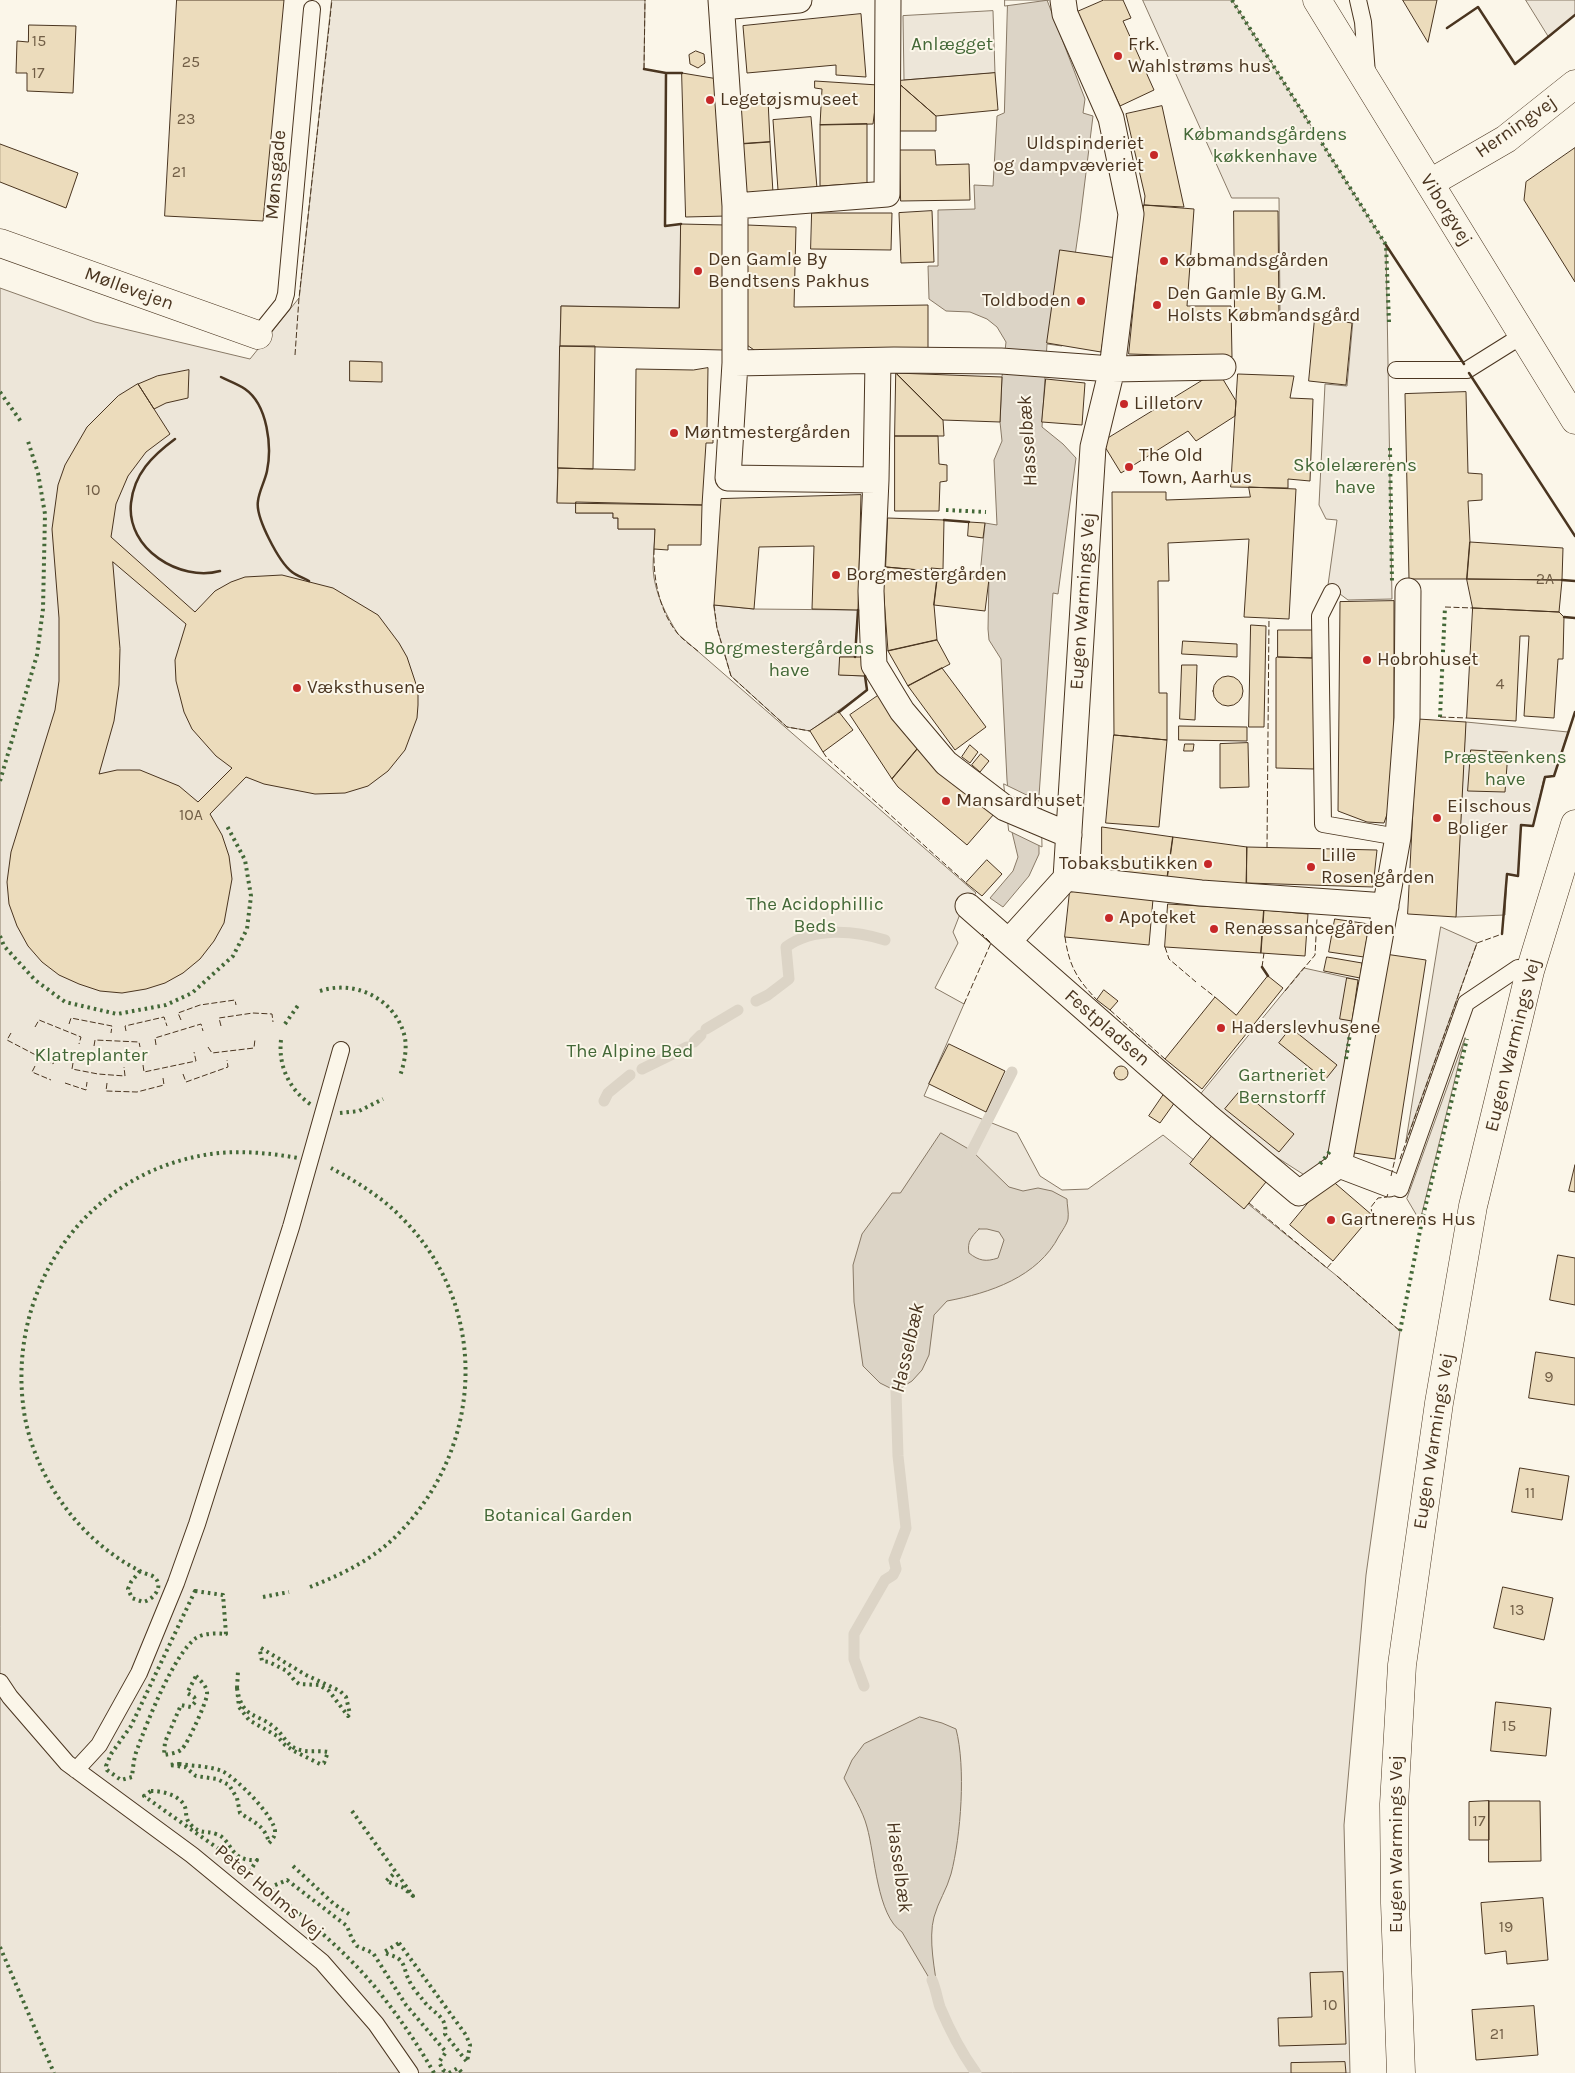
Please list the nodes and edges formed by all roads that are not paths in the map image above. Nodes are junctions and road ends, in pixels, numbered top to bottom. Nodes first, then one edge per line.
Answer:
1 (798, 0) edge
2 (888, 0) edge
3 (1063, 0) edge
4 (1317, 0) edge
5 (1358, 0) edge
6 (722, 3) edge
7 (312, 9) dead end
8 (1367, 81) junction
9 (1575, 84) edge
10 (1430, 183) junction
11 (735, 206) junction
12 (0, 243) edge
13 (258, 335) joint
14 (1523, 335) junction
15 (878, 361) junction
16 (735, 363) junction
17 (1223, 367) dead end
18 (1112, 369) junction
19 (1396, 370) dead end
20 (1575, 420) edge
21 (876, 480) junction
22 (1332, 592) dead end
23 (1408, 592) dead end
24 (1575, 824) edge
25 (1069, 835) junction
26 (1398, 837) junction
27 (1066, 878) junction
28 (968, 906) dead end
29 (1386, 906) junction
30 (1009, 941) junction
31 (1530, 971) junction
32 (341, 1050) dead end
33 (1339, 1165) junction
34 (1395, 1187) joint
35 (0, 1682) edge
36 (76, 1770) junction
37 (410, 2073) edge
38 (1401, 2073) edge

1 - 6 street
2 - 11 street
3 - 18 street, Eugen Warmings Vej
4 - 8 street, Viborgvej
5 - 8 lane
6 - 11 street
7 - 13 lane, Mønsgade
8 - 10 street, Viborgvej
9 - 10 street, Herningvej
10 - 14 street, Viborgvej
11 - 16 street
12 - 13 street, Møllevejen
14 - 19 lane
14 - 20 street, Viborgvej
15 - 16 street
15 - 18 street
15 - 21 street
16 - 21 street
17 - 18 street
18 - 25 street, Eugen Warmings Vej
21 - 25 street
22 - 26 lane
23 - 26 street
24 - 31 street, Eugen Warmings Vej
25 - 27 street, Eugen Warmings Vej
26 - 29 street
27 - 29 street
27 - 30 street
28 - 30 street, Festpladsen
29 - 33 street
30 - 33 street, Festpladsen
31 - 34 lane
31 - 38 street, Eugen Warmings Vej
32 - 36 lane
33 - 34 street
35 - 36 lane, Peter Holms Vej
36 - 37 lane, Peter Holms Vej

